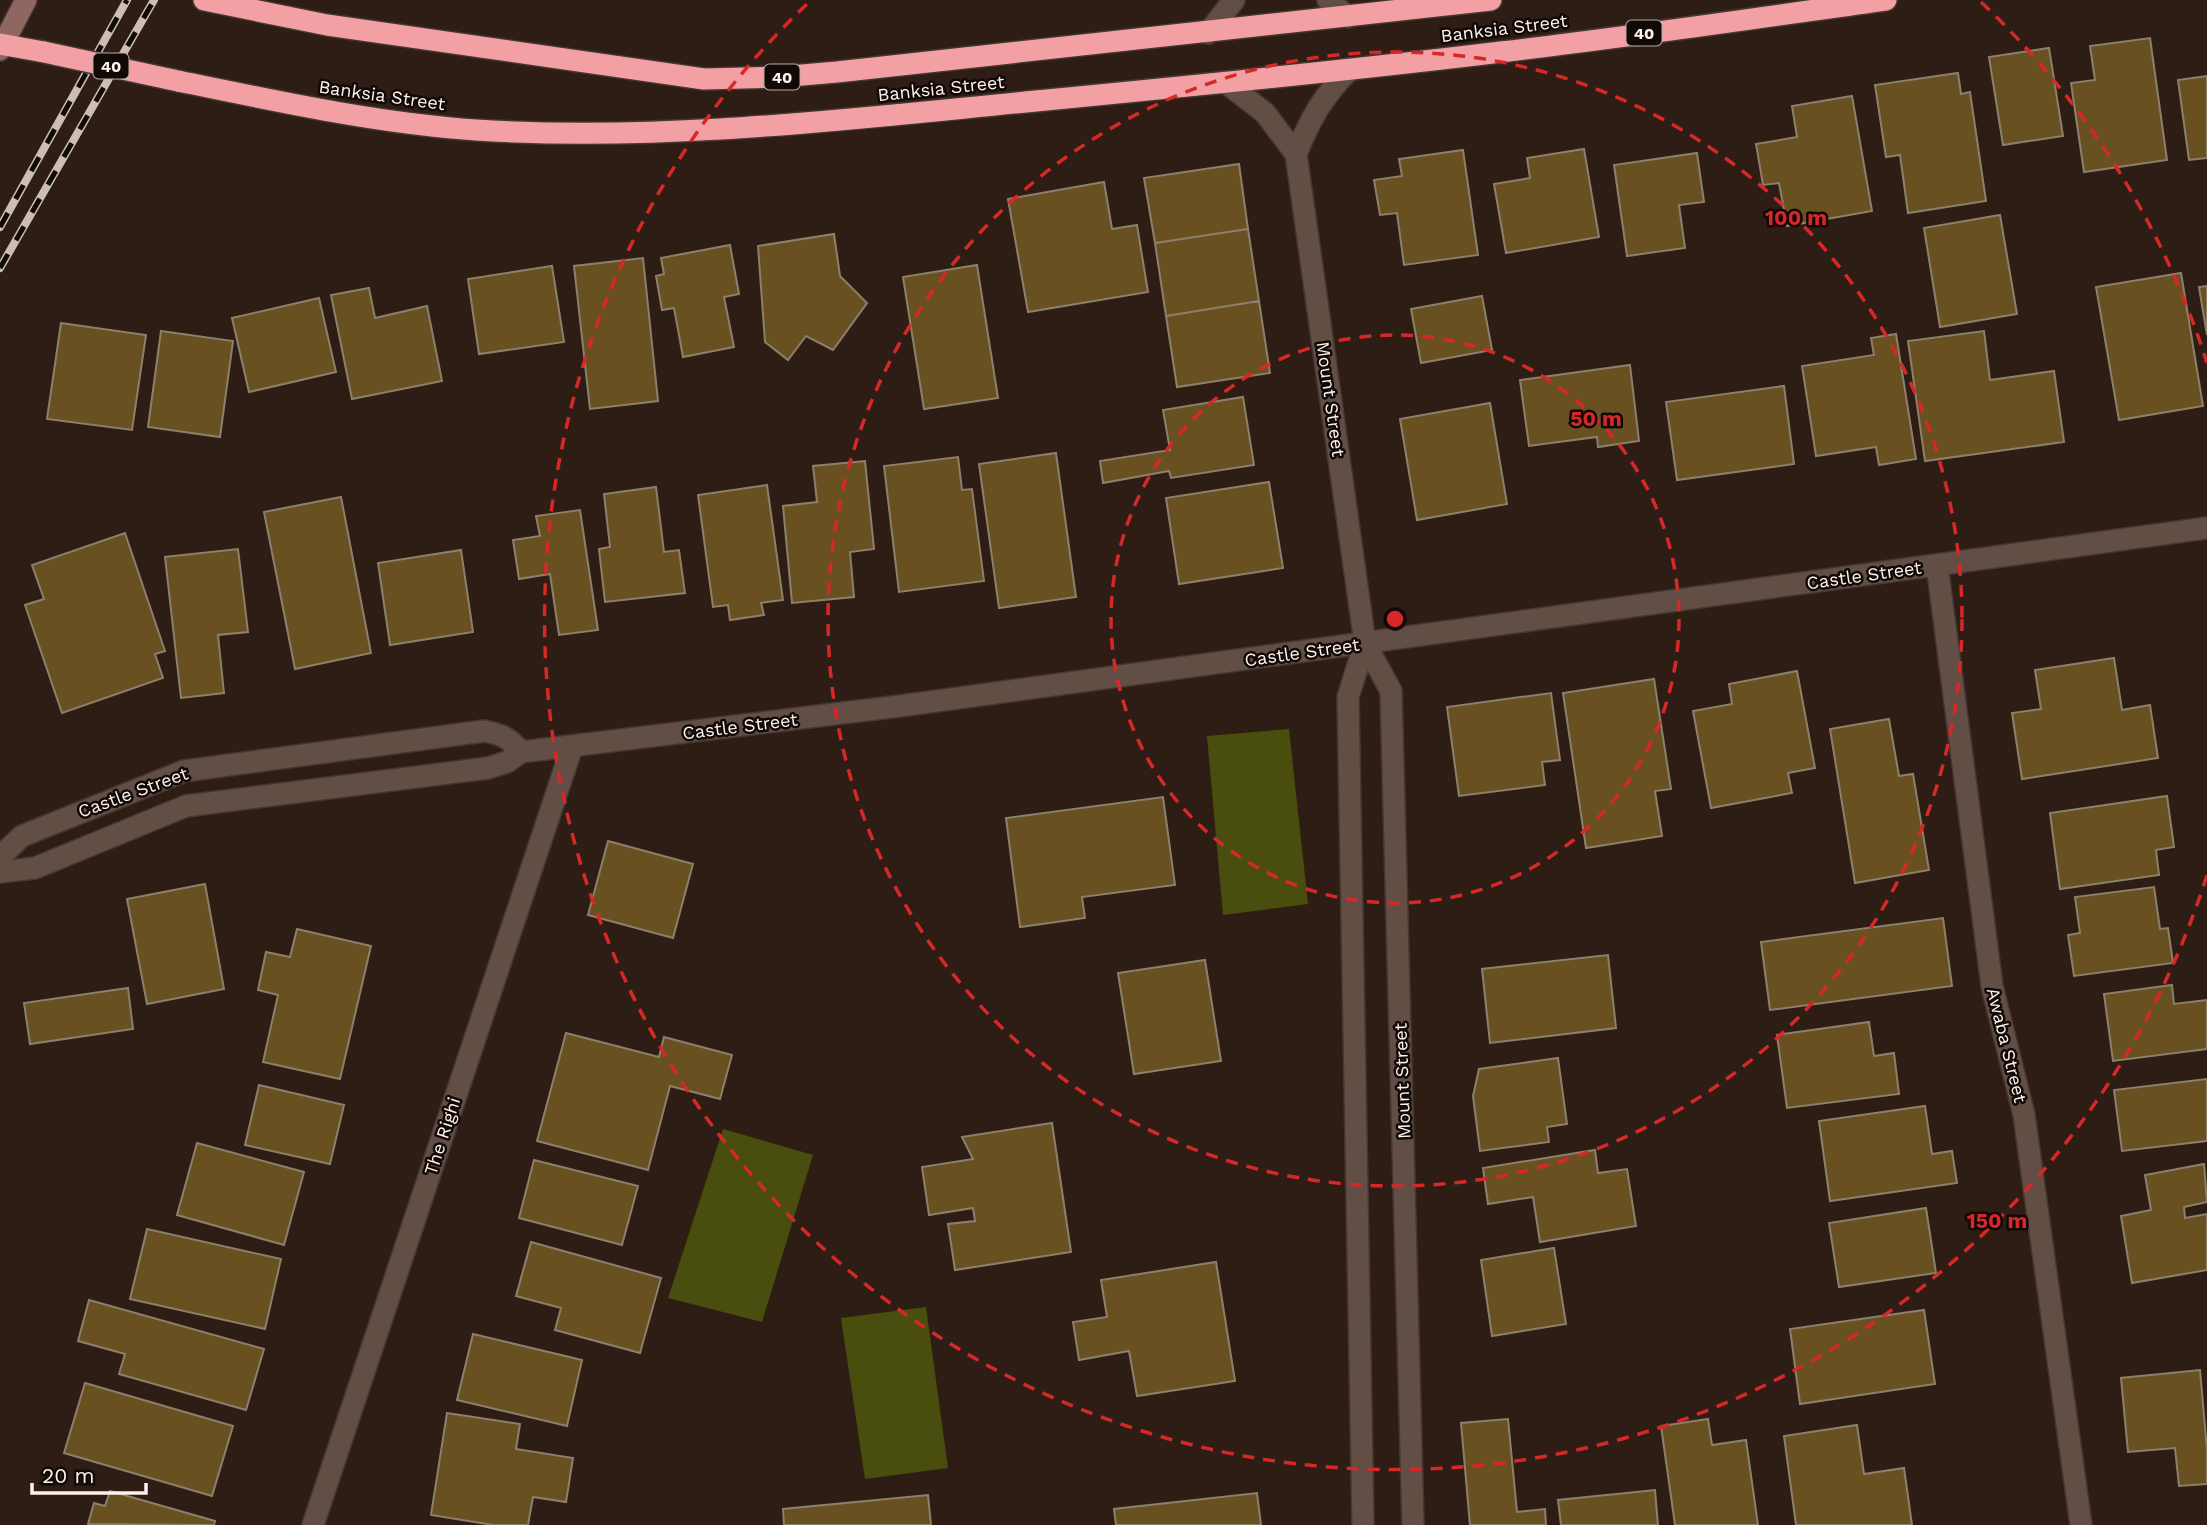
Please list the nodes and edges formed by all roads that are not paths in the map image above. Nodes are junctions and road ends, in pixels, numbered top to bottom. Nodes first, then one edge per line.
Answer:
1 (26, 0) edge
2 (1234, 0) edge
3 (1328, 0) edge
4 (1491, 0) edge
5 (1886, 0) edge
6 (211, 1) edge
7 (1348, 17) junction
8 (1208, 33) junction
9 (1, 46) edge
10 (1350, 69) junction
11 (1225, 82) junction
12 (1296, 154) junction
13 (2207, 528) edge
14 (1937, 565) junction
15 (1365, 643) junction
16 (572, 747) junction
17 (521, 752) junction
18 (0, 857) edge
19 (0, 872) edge
20 (313, 1525) edge
21 (1363, 1525) edge
22 (1413, 1525) edge
23 (2081, 1525) edge

1 - 9 street
2 - 8 street
3 - 7 street
4 - 7 highway, Banksia Street / 40
5 - 10 highway, Banksia Street / 40
6 - 8 highway, Banksia Street / 40
7 - 8 highway, Banksia Street / 40
9 - 11 highway, Banksia Street / 40, bridge
10 - 11 highway, Banksia Street / 40
10 - 12 street
11 - 12 street, Mount Street
12 - 15 street, Mount Street
13 - 14 street, Castle Street
14 - 15 street, Castle Street
14 - 23 street, Awaba Street
15 - 16 street, Castle Street
15 - 21 street, Mount Street
15 - 22 street, Mount Street
16 - 17 street, Castle Street
16 - 20 street, The Righi
17 - 18 street, Castle Street
17 - 19 street, Castle Street

